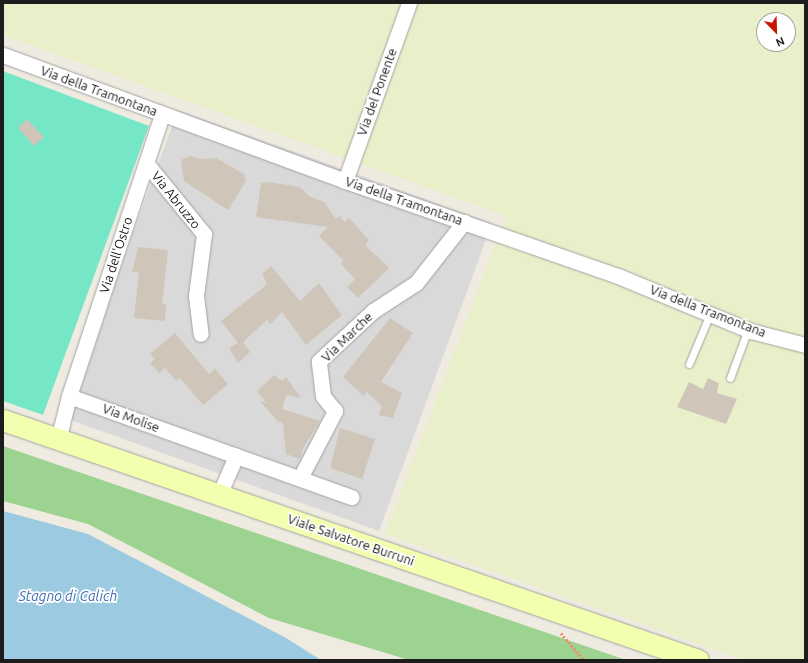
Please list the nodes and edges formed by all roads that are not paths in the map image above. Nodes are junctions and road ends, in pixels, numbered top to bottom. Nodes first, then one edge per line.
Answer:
1 (409, 3) edge
2 (3, 56) edge
3 (162, 114) junction
4 (146, 163) junction
5 (345, 181) junction
6 (464, 222) junction
7 (710, 314) junction
8 (748, 329) junction
9 (201, 334) dead end
10 (804, 341) edge
11 (689, 364) dead end
12 (730, 378) dead end
13 (69, 396) junction
14 (3, 420) edge
15 (58, 440) junction
16 (236, 456) junction
17 (300, 478) junction
18 (219, 495) junction
19 (352, 497) dead end
20 (698, 660) edge

1 - 5 street, Via del Ponente
2 - 3 street, Via della Tramontana
3 - 4 street, Via dell'Ostro
3 - 5 street, Via della Tramontana
4 - 9 street, Via Abruzzo
4 - 13 street, Via dell'Ostro
5 - 6 street, Via della Tramontana
6 - 7 street, Via della Tramontana
6 - 17 street, Via Marche
7 - 8 street, Via della Tramontana
7 - 11 lane
8 - 10 street, Via della Tramontana
8 - 12 lane
13 - 15 street
13 - 16 street, Via Molise
14 - 15 main road, Viale Salvatore Burruni
15 - 18 main road, Viale Salvatore Burruni
16 - 17 street, Via Molise
16 - 18 street
17 - 19 street, Via Molise
18 - 20 main road, Viale Salvatore Burruni

